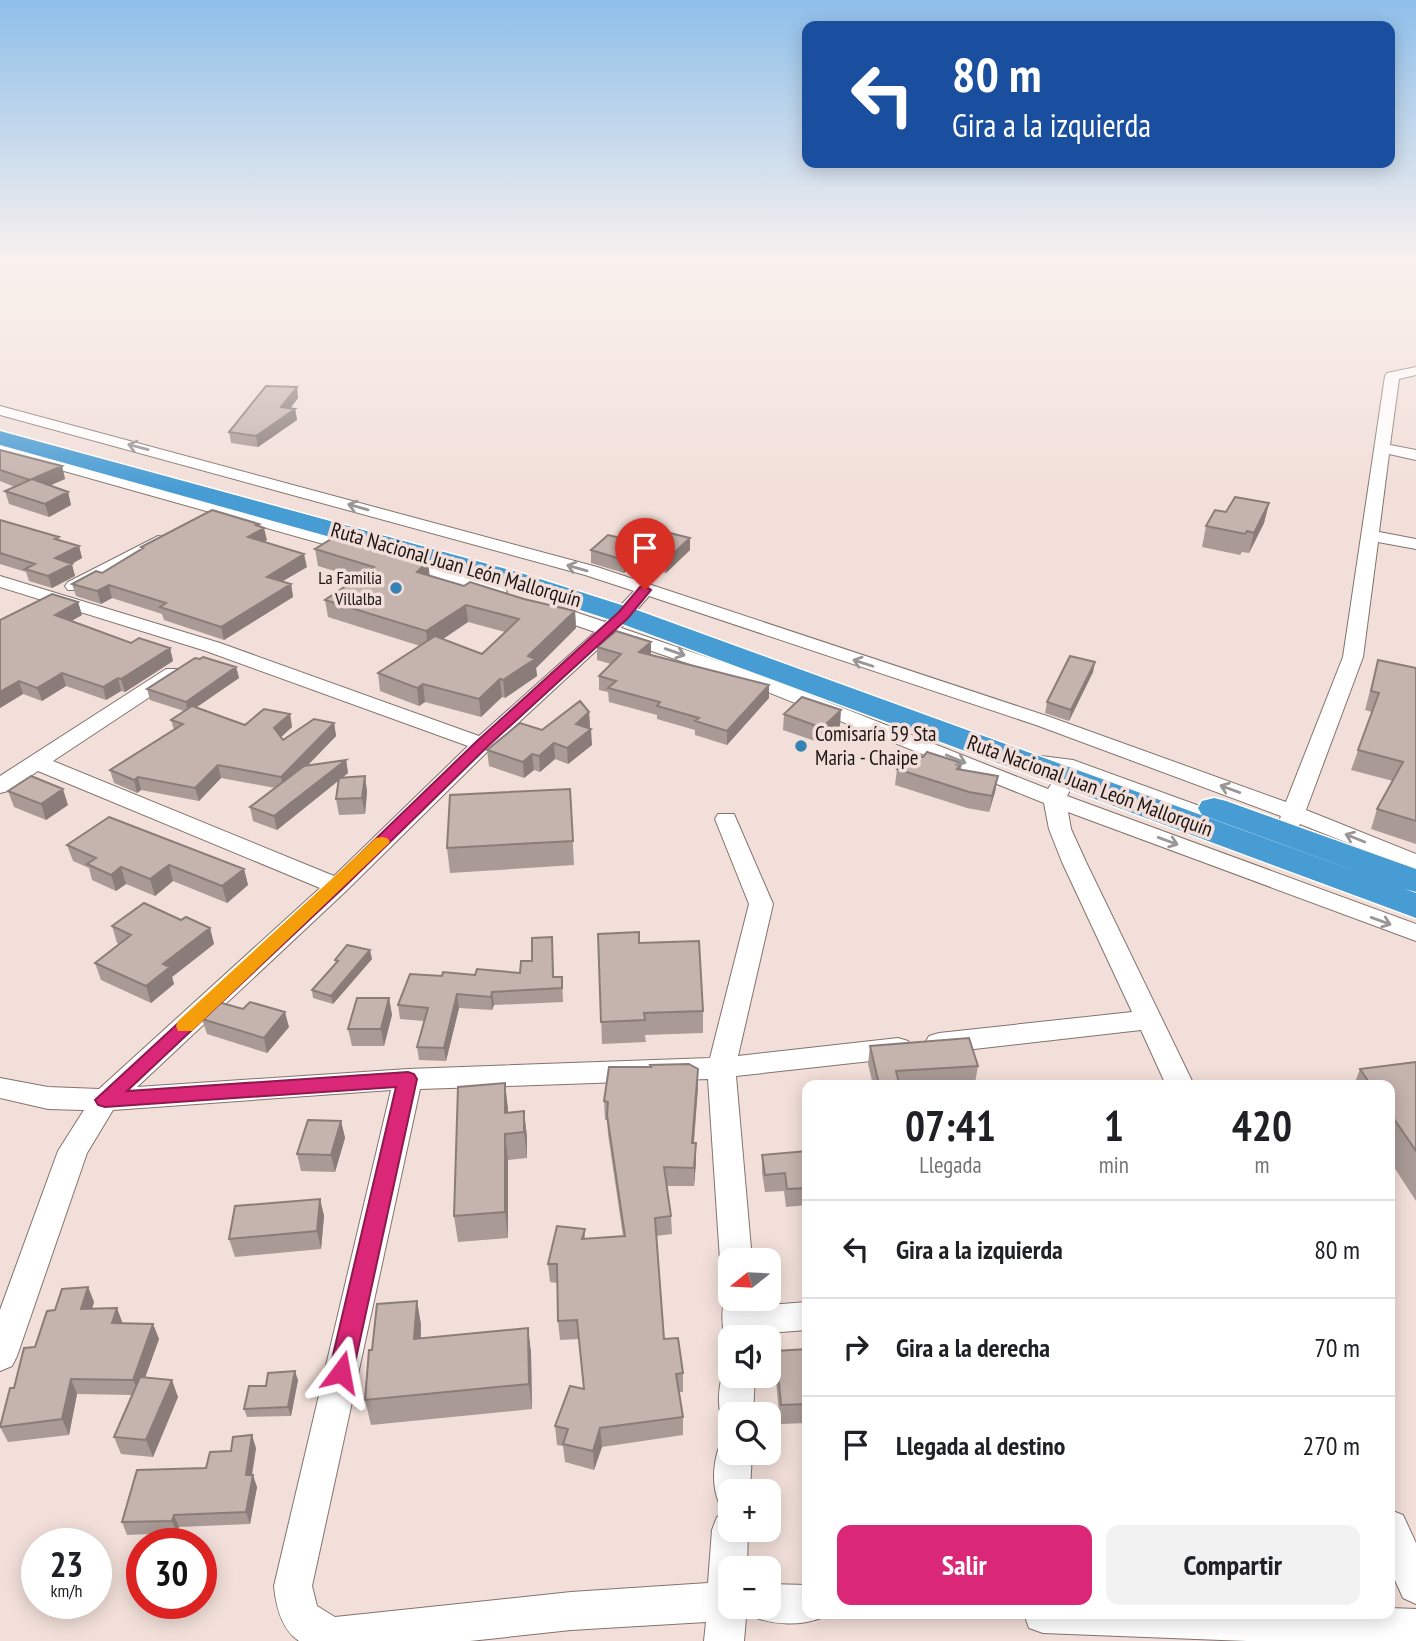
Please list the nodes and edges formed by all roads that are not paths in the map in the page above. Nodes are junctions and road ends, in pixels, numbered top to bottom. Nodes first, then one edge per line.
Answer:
1 (1416, 371) edge
2 (0, 410) edge
3 (0, 424) edge
4 (0, 438) edge
5 (0, 448) edge
6 (1382, 448) junction
7 (1416, 454) edge
8 (234, 501) junction
9 (195, 522) edge
10 (172, 534) edge
11 (1370, 535) junction
12 (1416, 544) edge
13 (0, 581) edge
14 (52, 597) junction
15 (31, 609) edge
16 (628, 609) junction
17 (213, 648) junction
18 (482, 744) junction
19 (1016, 758) junction
20 (36, 762) junction
21 (0, 786) edge
22 (1060, 788) junction
23 (726, 819) dead end
24 (1288, 828) junction
25 (1416, 863) edge
26 (1416, 881) edge
27 (337, 886) junction
28 (1416, 899) edge
29 (1416, 906) edge
30 (1416, 933) edge
31 (1149, 1020) junction
32 (722, 1068) junction
33 (408, 1079) junction
34 (1178, 1080) edge
35 (0, 1088) edge
36 (105, 1100) junction
37 (735, 1248) edge
38 (802, 1316) edge
39 (740, 1319) edge
40 (0, 1356) edge
41 (1395, 1539) edge
42 (1416, 1584) edge
43 (718, 1602) edge
44 (781, 1603) edge
45 (802, 1604) edge
46 (726, 1619) edge
47 (1176, 1619) edge
48 (1416, 1628) edge
49 (724, 1641) edge

1 - 6 street
16 -> 2 street
3 - 8 highway, Ruta Nacional Juan León Mallorquín
4 - 8 highway, Ruta Nacional Juan León Mallorquín
5 - 8 street
6 - 7 street
6 - 11 street
8 - 9 street
8 - 16 highway, Ruta Nacional Juan León Mallorquín
10 - 14 street
11 - 12 street
11 - 24 street
13 - 14 street
14 - 15 street
14 - 17 street
16 - 18 street
16 - 19 highway, Ruta Nacional Juan León Mallorquín
16 -> 22 street
24 -> 16 highway, Ruta Nacional Juan León Mallorquín
17 - 18 street
17 - 20 street
18 - 27 street
19 - 22 highway, Ruta Nacional Juan León Mallorquín
19 - 24 street
20 - 21 street
20 - 27 street
22 - 29 highway, Ruta Nacional Juan León Mallorquín
22 -> 30 street
22 - 31 street
23 - 32 street
25 -> 24 street
24 - 26 highway, Ruta Nacional Juan León Mallorquín
24 - 28 street
27 - 36 street
31 - 32 street
31 - 34 street
32 - 33 street
32 - 37 street
33 - 36 street
33 - 43 street
35 - 36 street
36 - 40 street
38 - 39 street
41 - 42 street
44 - 45 street
46 - 49 street
47 - 48 street

